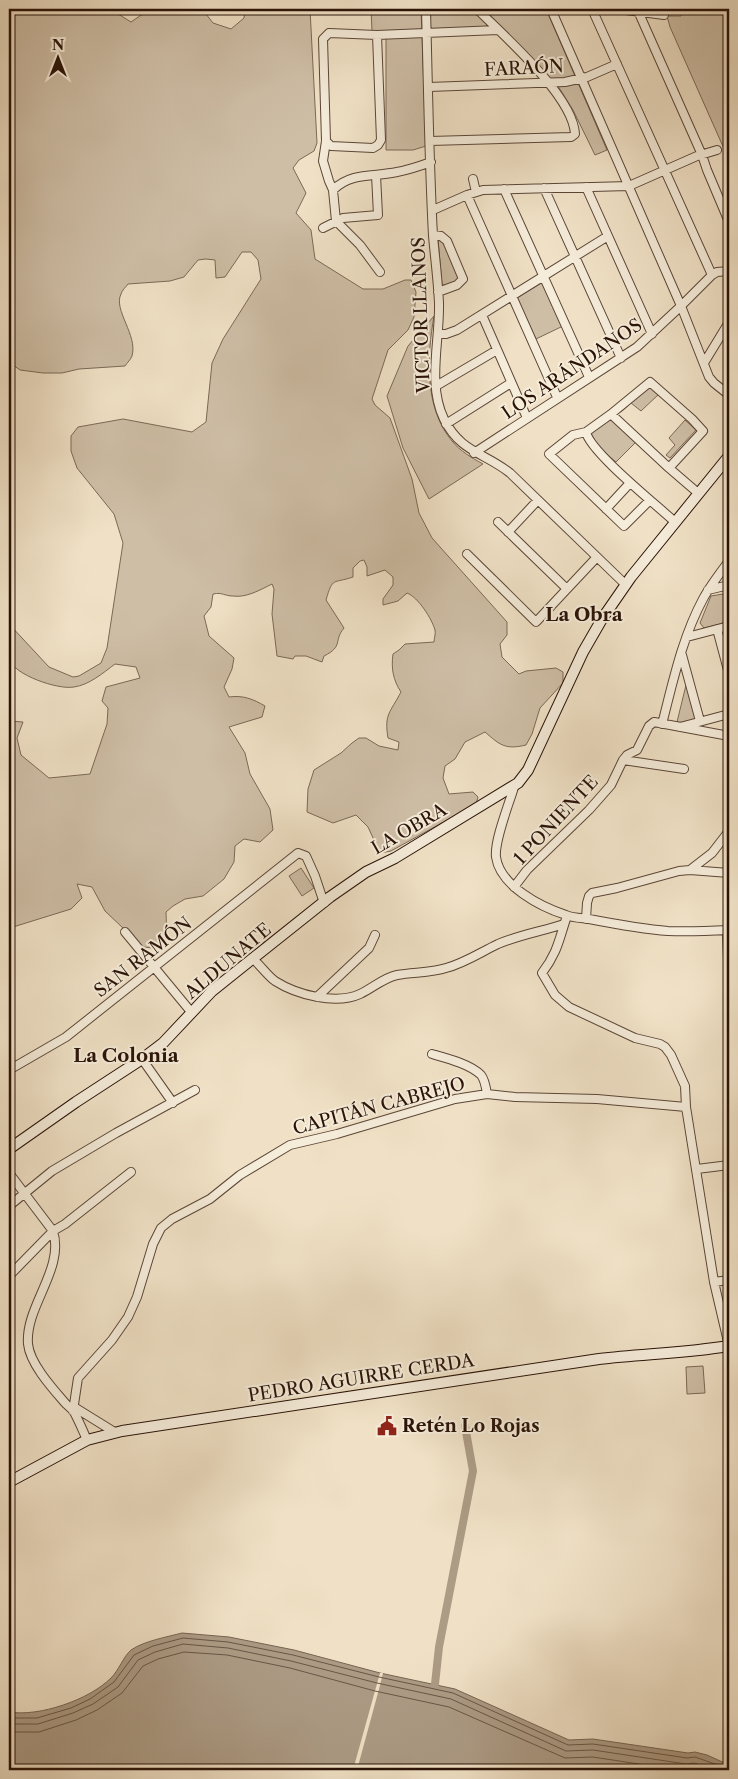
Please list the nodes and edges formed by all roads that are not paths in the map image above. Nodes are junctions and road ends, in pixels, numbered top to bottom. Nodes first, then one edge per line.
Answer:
1 (426, 9) edge
2 (477, 9) edge
3 (551, 9) edge
4 (592, 9) edge
5 (618, 9) edge
6 (638, 11) junction
7 (664, 15) dead end
8 (498, 30) junction
9 (427, 34) junction
10 (377, 36) junction
11 (617, 64) junction
12 (581, 79) junction
13 (548, 83) junction
14 (429, 87) junction
15 (326, 141) junction
16 (430, 141) junction
17 (717, 150) dead end
18 (702, 155) junction
19 (431, 162) junction
20 (664, 170) junction
21 (376, 175) junction
22 (473, 179) dead end
23 (629, 186) junction
24 (586, 187) junction
25 (544, 188) junction
26 (504, 189) junction
27 (333, 190) junction
28 (476, 192) junction
29 (467, 195) junction
30 (433, 210) junction
31 (336, 221) junction
32 (729, 222) edge
33 (323, 228) dead end
34 (433, 235) junction
35 (608, 236) junction
36 (575, 257) junction
37 (729, 271) edge
38 (380, 272) dead end
39 (712, 275) junction
40 (544, 276) junction
41 (438, 292) junction
42 (512, 296) junction
43 (681, 306) junction
44 (482, 315) junction
45 (729, 322) edge
46 (438, 334) junction
47 (652, 334) junction
48 (497, 350) junction
49 (621, 358) junction
50 (704, 364) junction
51 (590, 377) junction
52 (511, 382) junction
53 (436, 386) junction
54 (729, 394) edge
55 (557, 398) junction
56 (612, 414) junction
57 (527, 418) junction
58 (446, 424) junction
59 (586, 432) junction
60 (474, 453) junction
61 (729, 456) edge
62 (669, 468) junction
63 (630, 483) junction
64 (698, 493) junction
65 (538, 500) junction
66 (650, 500) junction
67 (606, 509) junction
68 (498, 522) dead end
69 (676, 522) junction
70 (508, 532) junction
71 (467, 554) dead end
72 (596, 557) junction
73 (729, 561) edge
74 (625, 584) junction
75 (729, 585) edge
76 (567, 589) junction
77 (708, 590) junction
78 (729, 626) edge
79 (717, 629) junction
80 (687, 637) junction
81 (681, 653) junction
82 (729, 674) edge
83 (729, 714) edge
84 (700, 722) junction
85 (662, 724) junction
86 (680, 727) junction
87 (729, 736) edge
88 (637, 750) junction
89 (623, 760) junction
90 (636, 762) junction
91 (684, 769) dead end
92 (514, 787) junction
93 (729, 831) edge
94 (690, 870) junction
95 (729, 873) edge
96 (514, 887) junction
97 (324, 903) junction
98 (567, 916) junction
99 (586, 918) junction
100 (564, 924) junction
101 (728, 930) edge
102 (125, 932) dead end
103 (376, 935) dead end
104 (728, 958) edge
105 (254, 960) junction
106 (155, 968) junction
107 (316, 996) junction
108 (192, 1013) junction
109 (432, 1054) dead end
110 (142, 1059) junction
111 (9, 1070) edge
112 (195, 1090) dead end
113 (487, 1094) junction
114 (173, 1103) junction
115 (686, 1107) junction
116 (9, 1149) edge
117 (729, 1164) edge
118 (697, 1169) junction
119 (131, 1172) dead end
120 (9, 1174) edge
121 (23, 1194) junction
122 (9, 1206) edge
123 (53, 1230) junction
124 (9, 1276) edge
125 (729, 1280) edge
126 (714, 1282) junction
127 (729, 1346) edge
128 (74, 1409) junction
129 (116, 1432) junction
130 (87, 1440) junction
131 (9, 1482) edge

1 - 9 street, VICTOR LLANOS
2 - 8 street
3 - 12 street
4 - 11 street
5 - 6 street
6 - 7 street
6 - 18 street
8 - 9 street
8 - 13 street
9 - 10 street
9 - 14 street, VICTOR LLANOS
10 - 15 street
10 - 15 street
11 - 12 street, FARAÓN
11 - 20 street
12 - 13 street, FARAÓN
12 - 23 street
13 - 14 street, FARAÓN
13 - 16 street
14 - 16 street, VICTOR LLANOS
15 - 27 street
16 - 19 street, VICTOR LLANOS
17 - 18 street
18 - 20 street
18 - 32 street
19 - 21 street
19 - 30 street, VICTOR LLANOS
20 - 23 street
20 - 39 street
21 - 27 street
21 - 31 street
22 - 28 street
23 - 24 street
23 - 43 street
24 - 25 street
24 - 35 street
25 - 26 street
25 - 36 street
26 - 28 street
26 - 40 street
27 - 31 street
28 - 29 street
29 - 30 street
29 - 42 street
30 - 34 street, VICTOR LLANOS
31 - 33 street
31 - 38 street
34 - 41 street, VICTOR LLANOS
34 - 41 street
35 - 36 street
35 - 47 street
36 - 40 street
36 - 49 street
37 - 39 street
39 - 43 street, LOS ARÁNDANOS
40 - 42 street
40 - 51 street
41 - 46 street, VICTOR LLANOS
42 - 44 street
42 - 55 street
43 - 47 street, LOS ARÁNDANOS
43 - 50 street
44 - 46 street
44 - 48 street
45 - 50 street
46 - 53 street, VICTOR LLANOS
47 - 49 street, LOS ARÁNDANOS
48 - 52 street
48 - 53 street
49 - 51 street, LOS ARÁNDANOS
50 - 54 street
51 - 55 street, LOS ARÁNDANOS
52 - 57 street
52 - 58 street
53 - 58 street, VICTOR LLANOS
55 - 57 street, LOS ARÁNDANOS
56 - 59 street
56 - 62 street
56 - 62 street
57 - 60 street, LOS ARÁNDANOS
58 - 60 street, VICTOR LLANOS
59 - 63 street
59 - 67 street
60 - 65 street, VICTOR LLANOS
61 - 64 street
62 - 64 street
63 - 66 street
63 - 67 street
64 - 69 street
65 - 70 street
65 - 72 street, VICTOR LLANOS
66 - 67 street
66 - 69 street
68 - 70 street
69 - 74 street
70 - 76 street
71 - 76 street
72 - 74 street, VICTOR LLANOS
72 - 76 street
73 - 77 street
74 - 92 street
75 - 77 street
77 - 80 street
78 - 79 street
79 - 80 street
79 - 82 street
80 - 81 street
81 - 84 street
81 - 85 street
83 - 84 street
84 - 86 street
85 - 86 street
85 - 88 street, 1 PONIENTE
86 - 87 street
88 - 89 street, 1 PONIENTE
88 - 90 street, 1 PONIENTE
89 - 90 street
89 - 96 street, 1 PONIENTE
90 - 91 street
92 - 96 street
92 - 97 street, LA OBRA
93 - 94 street
94 - 95 street
94 - 99 street
96 - 98 street
97 - 105 street, ALDUNATE
97 - 106 street, SAN RAMÓN
98 - 99 street
98 - 100 street
99 - 101 street
100 - 107 street
100 - 115 street
101 - 104 street
102 - 106 street
103 - 107 street
105 - 107 street
105 - 108 street, ALDUNATE
106 - 108 street
106 - 111 street, SAN RAMÓN
108 - 110 street, ALDUNATE
109 - 113 street
110 - 114 street
110 - 116 street, ALDUNATE
112 - 114 street
113 - 115 street, CAPITÁN CABREJO
113 - 128 street, CAPITÁN CABREJO
114 - 121 street
115 - 118 street
117 - 118 street
118 - 126 street
119 - 123 street
120 - 121 street
121 - 122 street
121 - 123 street
123 - 124 street
123 - 128 street
125 - 126 street
126 - 127 street
127 - 129 street, PEDRO AGUIRRE CERDA
128 - 129 street
128 - 130 street
129 - 130 street, PEDRO AGUIRRE CERDA
130 - 131 street, PEDRO AGUIRRE CERDA

